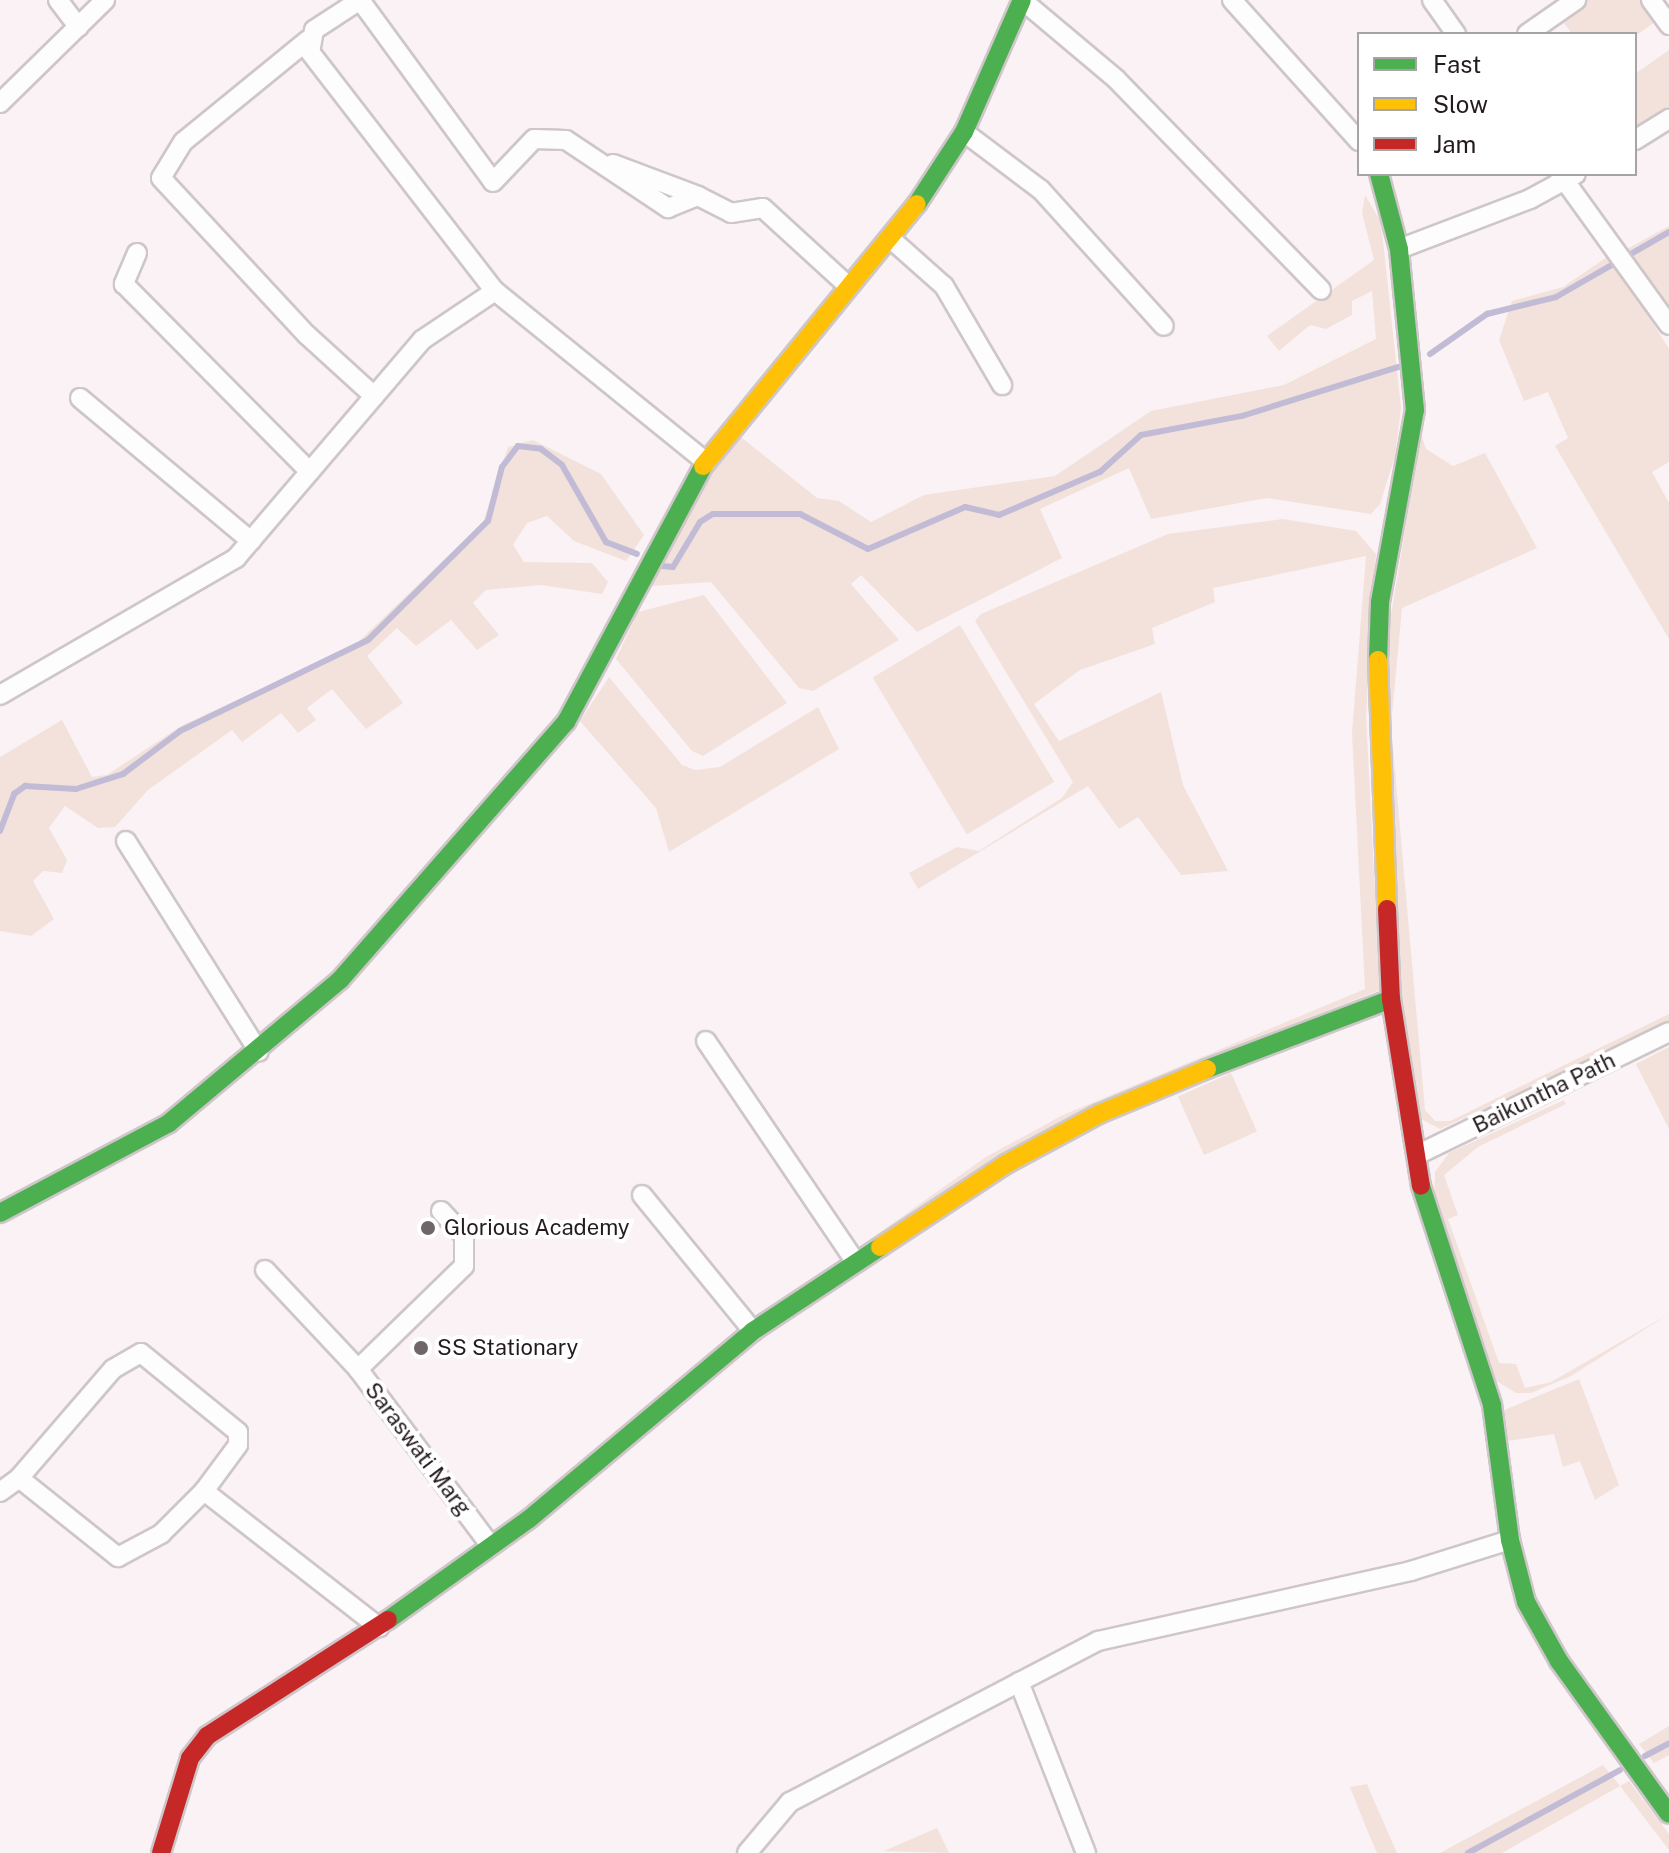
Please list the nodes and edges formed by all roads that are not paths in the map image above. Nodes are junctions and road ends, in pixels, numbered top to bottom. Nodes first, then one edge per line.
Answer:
1 (58, 0) edge
2 (105, 0) edge
3 (1022, 0) edge
4 (1232, 0) edge
5 (1432, 0) edge
6 (1651, 0) edge
7 (359, 1) edge
8 (1574, 1) edge
9 (1669, 25) edge
10 (78, 27) junction
11 (1455, 32) edge
12 (1530, 32) edge
13 (308, 40) junction
14 (0, 103) edge
15 (1669, 119) edge
16 (964, 132) junction
17 (1357, 139) edge
18 (1637, 139) edge
19 (1380, 176) edge
20 (1567, 176) edge
21 (891, 239) junction
22 (1399, 249) junction
23 (137, 253) dead end
24 (848, 286) junction
25 (1321, 290) dead end
26 (495, 291) junction
27 (1669, 325) edge
28 (1164, 326) dead end
29 (1002, 385) dead end
30 (374, 396) junction
31 (80, 398) dead end
32 (706, 462) junction
33 (310, 472) junction
34 (251, 541) junction
35 (0, 695) edge
36 (126, 841) dead end
37 (1391, 999) junction
38 (1669, 1032) edge
39 (706, 1041) dead end
40 (259, 1052) junction
41 (1419, 1154) junction
42 (642, 1195) dead end
43 (441, 1211) dead end
44 (0, 1213) edge
45 (855, 1261) junction
46 (265, 1270) dead end
47 (753, 1331) junction
48 (358, 1369) junction
49 (19, 1478) junction
50 (204, 1491) junction
51 (0, 1492) edge
52 (1510, 1540) junction
53 (491, 1546) junction
54 (379, 1627) junction
55 (1019, 1682) junction
56 (1669, 1814) edge
57 (161, 1853) edge
58 (747, 1853) edge
59 (1086, 1853) edge

1 - 10 street
2 - 10 street
3 - 16 street
3 - 25 street
4 - 17 street
5 - 11 street
6 - 9 street
7 - 13 street
7 - 24 street
8 - 12 street
10 - 14 street
13 - 26 street
13 - 30 street
15 - 18 street
16 - 21 street
16 - 28 street
19 - 22 street
20 - 22 street
20 - 27 street
21 - 24 street
21 - 29 street
22 - 37 street
23 - 33 street
24 - 32 street
26 - 30 street
26 - 32 street
30 - 33 street
31 - 34 street
32 - 40 street
33 - 34 street
34 - 35 street
36 - 40 street
37 - 41 street
37 - 45 street
38 - 41 street, Baikuntha Path
39 - 45 street
40 - 44 street
41 - 52 street
42 - 47 street
43 - 48 street, Saraswati Marg
45 - 47 street
46 - 48 street
47 - 53 street
48 - 53 street, Saraswati Marg
49 - 50 street
49 - 50 street
49 - 51 street
50 - 54 street
52 - 55 street
52 - 56 street
53 - 54 street
54 - 57 street
55 - 58 street
55 - 59 street

